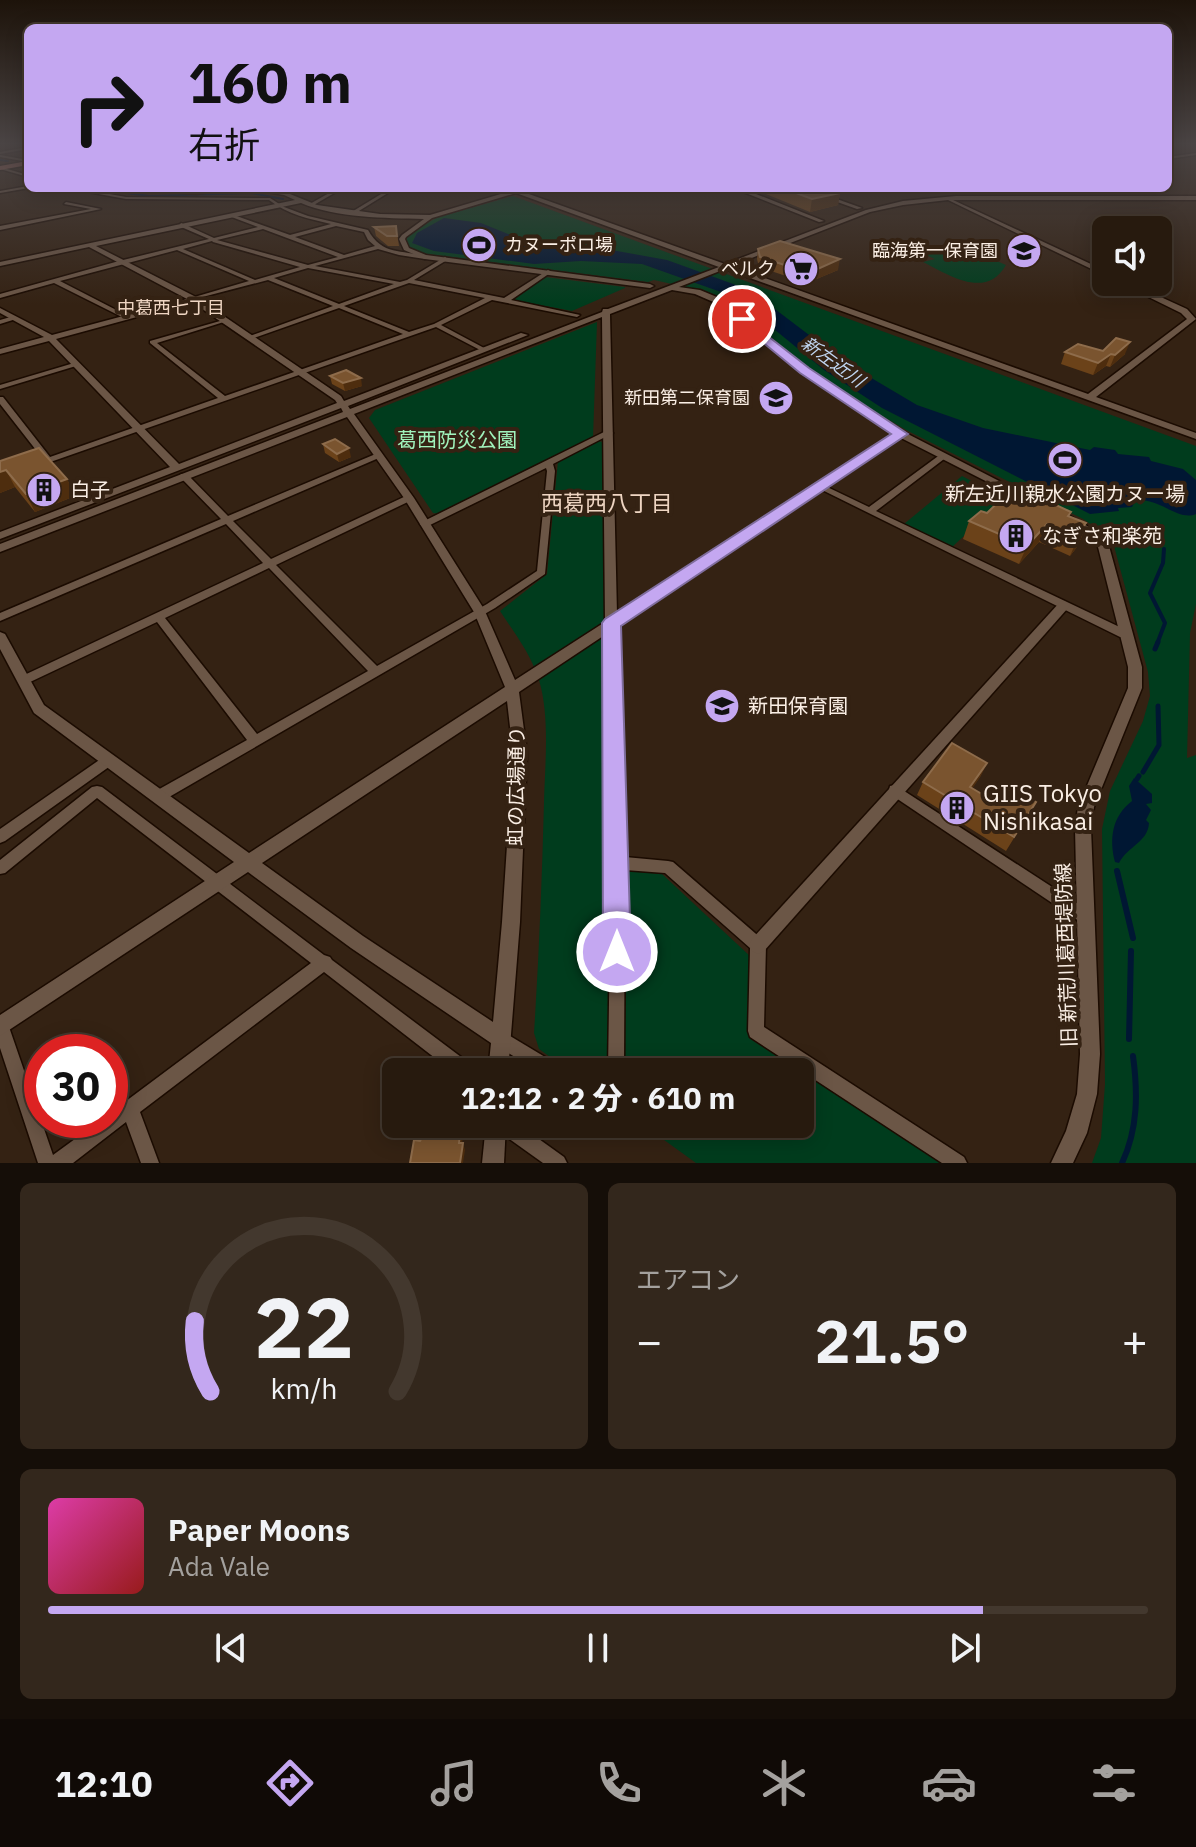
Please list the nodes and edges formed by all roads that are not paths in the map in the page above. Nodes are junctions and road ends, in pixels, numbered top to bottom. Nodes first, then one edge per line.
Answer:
1 (116, 196) edge
2 (288, 196) edge
3 (326, 196) edge
4 (380, 196) edge
5 (498, 196) edge
6 (541, 196) edge
7 (757, 196) edge
8 (825, 196) edge
9 (1013, 196) edge
10 (943, 197) junction
11 (126, 198) junction
12 (300, 201) junction
13 (66, 203) dead end
14 (310, 205) junction
15 (280, 206) junction
16 (94, 207) junction
17 (859, 208) junction
18 (352, 213) junction
19 (231, 215) junction
20 (430, 217) junction
21 (821, 221) junction
22 (336, 224) junction
23 (181, 225) junction
24 (264, 227) junction
25 (0, 228) edge
26 (290, 237) junction
27 (213, 239) junction
28 (89, 245) junction
29 (378, 247) junction
30 (177, 248) junction
31 (344, 257) junction
32 (425, 257) junction
33 (445, 259) junction
34 (121, 262) junction
35 (0, 264) edge
36 (721, 264) junction
37 (307, 267) junction
38 (1092, 267) edge
39 (548, 272) junction
40 (269, 278) junction
41 (54, 280) junction
42 (409, 281) junction
43 (255, 282) junction
44 (672, 283) junction
45 (399, 284) junction
46 (650, 286) junction
47 (0, 296) edge
48 (1152, 296) edge
49 (492, 297) junction
50 (193, 299) junction
51 (506, 300) junction
52 (338, 306) junction
53 (0, 310) edge
54 (606, 311) junction
55 (577, 315) junction
56 (126, 317) junction
57 (14, 318) junction
58 (225, 320) junction
59 (0, 322) edge
60 (436, 325) junction
61 (408, 334) junction
62 (51, 338) junction
63 (249, 338) junction
64 (484, 350) junction
65 (0, 352) edge
66 (74, 365) junction
67 (300, 371) junction
68 (0, 387) edge
69 (1093, 395) junction
70 (223, 398) junction
71 (0, 399) edge
72 (345, 408) junction
73 (1196, 427) edge
74 (138, 428) junction
75 (609, 433) junction
76 (901, 434) junction
77 (1196, 436) edge
78 (378, 455) junction
79 (944, 456) junction
80 (48, 460) junction
81 (548, 463) junction
82 (24, 468) edge
83 (180, 472) junction
84 (820, 487) junction
85 (409, 498) junction
86 (1038, 503) edge
87 (870, 511) junction
88 (1060, 514) edge
89 (227, 521) junction
90 (425, 524) junction
91 (0, 536) edge
92 (0, 548) edge
93 (269, 564) junction
94 (1064, 605) junction
95 (480, 612) junction
96 (158, 616) junction
97 (0, 617) edge
98 (611, 623) junction
99 (1124, 634) junction
100 (0, 637) edge
101 (375, 671) junction
102 (24, 680) junction
103 (512, 688) junction
104 (255, 741) junction
105 (109, 760) junction
106 (895, 790) junction
107 (159, 796) junction
108 (0, 837) edge
109 (248, 862) junction
110 (618, 863) junction
111 (0, 868) edge
112 (218, 882) junction
113 (1084, 916) junction
114 (758, 945) junction
115 (325, 962) junction
116 (0, 1025) edge
117 (500, 1038) junction
118 (449, 1058) edge
119 (499, 1058) edge
120 (532, 1058) edge
121 (616, 1058) edge
122 (130, 1109) junction
123 (495, 1138) edge
124 (523, 1138) edge
125 (47, 1163) edge
126 (58, 1163) edge
127 (150, 1163) edge
128 (493, 1163) edge
129 (558, 1163) edge
130 (958, 1163) edge
131 (1062, 1163) edge

1 - 11 street
2 - 12 street
3 - 14 street
4 - 18 street
5 - 20 street
6 - 36 street
7 - 21 street
8 - 17 street
9 - 10 street
10 - 17 street
10 - 36 street
10 - 38 street
11 - 15 street
11 - 16 street
12 - 14 street
12 - 15 street
13 - 16 street
14 - 18 street
15 - 19 street
15 - 22 street
16 - 25 street
17 - 21 street
18 - 20 street
19 - 23 street
19 - 24 street
20 - 32 street
21 - 36 street
22 - 26 street
22 - 29 street
23 - 27 street
23 - 28 street
24 - 26 street
24 - 27 street
26 - 31 street
27 - 30 street
27 - 37 street
28 - 34 street, 虹の広場通り
28 - 35 street
29 - 31 street
29 - 32 street
30 - 34 street
30 - 43 street
31 - 37 street
32 - 33 street
33 - 39 street
33 - 42 street
34 - 41 street
34 - 50 street, 虹の広場通り
36 - 44 street
36 - 44 street
36 - 69 street
37 - 40 street
37 - 45 street
39 - 46 street
39 - 51 street
40 - 43 street
40 - 52 street
41 - 47 street
41 - 56 street
42 - 45 street
42 - 49 street
43 - 50 street
44 - 46 street
44 - 54 street
44 - 76 street
45 - 52 street
46 - 55 street
48 - 69 street
49 - 51 street
49 - 60 street
50 - 56 street
50 - 58 street, 虹の広場通り
51 - 55 street
52 - 61 street
52 - 63 street
53 - 57 street
54 - 72 street
54 - 75 street
55 - 64 street
56 - 62 street
57 - 59 street
57 - 62 street
58 - 63 street, 虹の広場通り
58 - 70 street
60 - 61 street
60 - 64 street
61 - 67 street
62 - 65 street
62 - 66 street
63 - 67 street, 虹の広場通り
64 - 72 street
66 - 68 street
66 - 74 street
67 - 70 street
67 - 72 street, 虹の広場通り
69 - 73 street
69 - 77 street
70 - 74 street
71 - 80 street
72 - 78 street, 虹の広場通り
72 - 83 street
74 - 80 street
74 - 83 street
75 - 81 street
75 - 98 street
76 - 79 street
76 - 84 street
78 - 85 street, 虹の広場通り
78 - 89 street
79 - 86 street
79 - 87 street
80 - 82 street
81 - 90 street
81 - 95 street
83 - 89 street
83 - 91 street
83 - 92 street
84 - 87 street
84 - 98 street
85 - 90 street, 虹の広場通り
85 - 93 street
87 - 94 street
88 - 99 street, 旧 新荒川葛西堤防線
89 - 93 street
89 - 97 street
90 - 95 street, 虹の広場通り
93 - 96 street
93 - 101 street
94 - 99 street
94 - 106 street
95 - 101 street
95 - 103 street, 虹の広場通り
96 - 102 street
96 - 104 street
98 - 103 street
98 - 110 street
99 - 113 street, 旧 新荒川葛西堤防線
100 - 102 street
101 - 104 street
102 - 105 street
103 - 109 street
103 - 117 street, 虹の広場通り
104 - 107 street
105 - 107 street
105 - 108 street
106 - 113 street
106 - 114 street
107 - 109 street
109 - 112 street
109 - 117 street
110 - 114 street
110 - 121 street
111 - 112 street
112 - 115 street
112 - 116 street
113 - 131 street, 旧 新荒川葛西堤防線
114 - 130 street
115 - 118 street
115 - 122 street
116 - 125 street
117 - 119 street, 虹の広場通り
117 - 120 street
122 - 126 street
122 - 127 street
123 - 128 street
124 - 129 street

